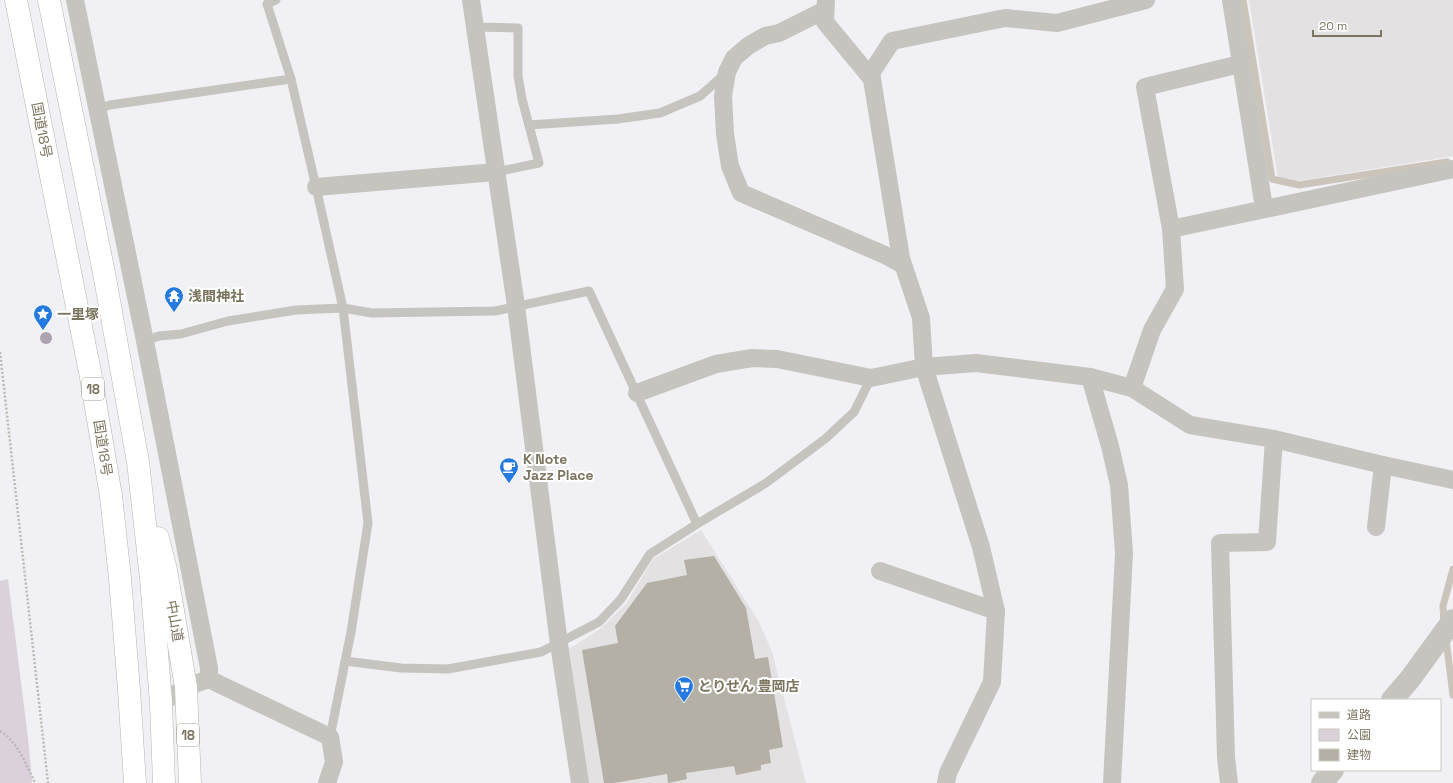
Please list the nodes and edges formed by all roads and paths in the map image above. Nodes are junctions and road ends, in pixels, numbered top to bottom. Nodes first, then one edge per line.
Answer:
1 (16, 0) edge
2 (48, 0) edge
3 (75, 0) edge
4 (276, 0) edge
5 (471, 0) edge
6 (1146, 0) edge
7 (1230, 0) edge
8 (825, 5) edge
9 (475, 27) junction
10 (1240, 64) junction
11 (727, 72) junction
12 (290, 79) junction
13 (872, 79) junction
14 (97, 108) junction
15 (529, 125) junction
16 (1453, 169) edge
17 (496, 172) junction
18 (316, 187) junction
19 (1264, 208) junction
20 (1171, 229) junction
21 (903, 265) junction
22 (516, 306) junction
23 (343, 308) junction
24 (145, 341) junction
25 (0, 352) edge
26 (924, 367) junction
27 (1090, 377) junction
28 (871, 378) junction
29 (1132, 388) junction
30 (637, 392) junction
31 (1274, 439) junction
32 (138, 462) junction
33 (1383, 465) junction
34 (1453, 480) edge
35 (697, 524) junction
36 (1376, 526) dead end
37 (880, 571) dead end
38 (996, 611) junction
39 (1453, 620) edge
40 (559, 644) junction
41 (345, 661) junction
42 (208, 679) junction
43 (186, 687) junction
44 (1393, 699) edge
45 (160, 703) junction
46 (0, 731) edge
47 (330, 737) junction
48 (1332, 771) edge
49 (35, 783) edge
50 (48, 783) edge
51 (135, 783) edge
52 (164, 783) edge
53 (190, 783) edge
54 (327, 783) edge
55 (580, 783) edge
56 (946, 783) edge
57 (1112, 783) edge
58 (1229, 783) edge
59 (1322, 783) edge

1 - 51 highway, 国道18号 / 18
2 - 32 highway, 18
3 - 14 street
4 - 12 lane
5 - 9 street
6 - 13 street
7 - 10 street
8 - 11 street
8 - 13 street
9 - 15 lane
9 - 17 street
10 - 19 street
10 - 20 street
11 - 15 lane
11 - 21 street
12 - 14 lane
12 - 18 lane
13 - 21 street
14 - 24 street
15 - 17 lane
16 - 19 street
17 - 18 street
17 - 22 street
18 - 23 lane
19 - 20 street
20 - 29 street
21 - 26 street
22 - 23 lane
22 - 30 lane
22 - 40 street
23 - 24 lane
23 - 41 lane
24 - 42 street
25 - 50 path
26 - 27 street
26 - 28 street
26 - 38 street
27 - 29 street
27 - 57 street
28 - 30 street
28 - 35 lane
29 - 31 street
30 - 35 lane
31 - 33 street
31 - 58 street
32 - 43 highway, 中山道 / 18
32 - 45 highway, 18
33 - 34 street
33 - 36 street
35 - 40 lane
37 - 38 street
38 - 56 street
39 - 44 street
40 - 41 lane
40 - 55 street
41 - 47 lane
42 - 43 street
42 - 47 street
43 - 45 street
43 - 53 highway, 中山道 / 18
45 - 52 highway, 18
46 - 49 path
47 - 54 street
48 - 59 street

